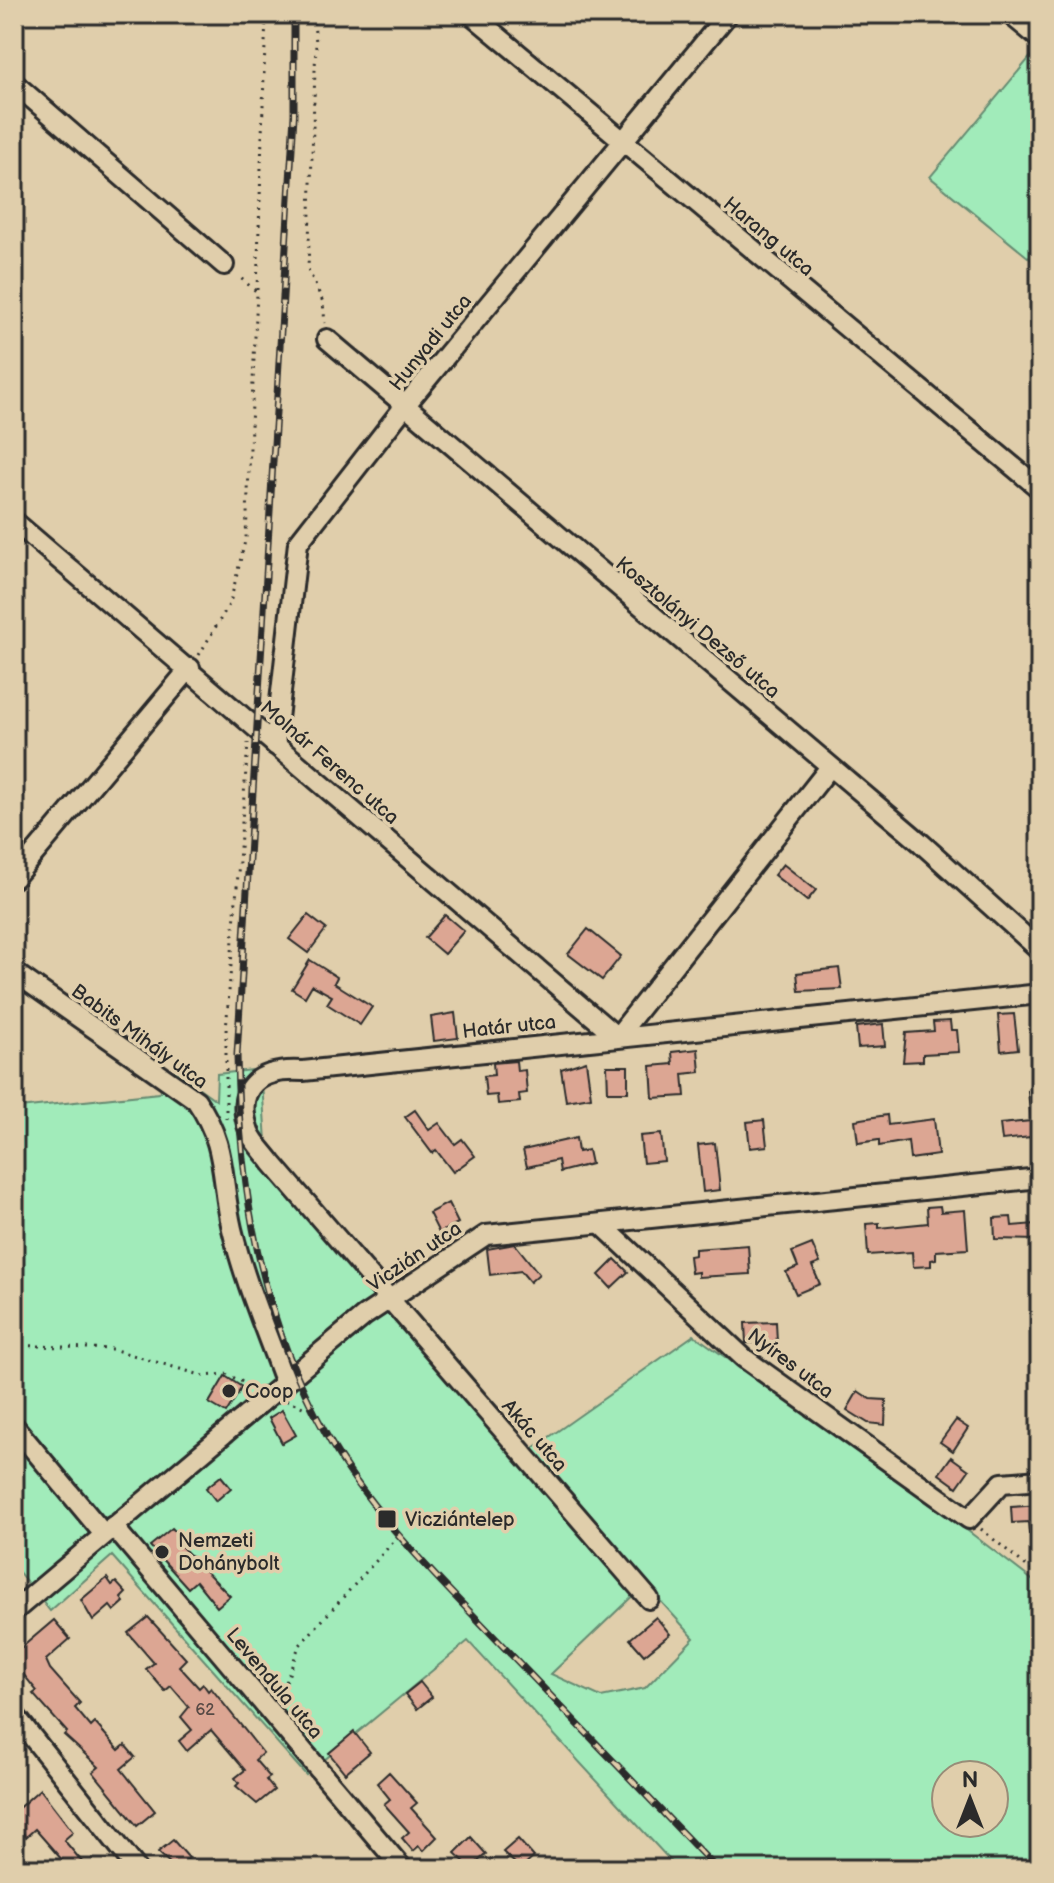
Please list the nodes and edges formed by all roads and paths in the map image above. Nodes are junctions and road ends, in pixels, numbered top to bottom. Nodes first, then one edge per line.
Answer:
1 (266, 14) edge
2 (313, 14) edge
3 (471, 14) edge
4 (728, 14) edge
5 (1010, 14) edge
6 (1040, 39) edge
7 (14, 83) edge
8 (622, 143) junction
9 (224, 265) joint
10 (257, 292) junction
11 (327, 339) joint
12 (404, 407) junction
13 (1040, 489) edge
14 (14, 521) edge
15 (190, 668) junction
16 (249, 723) junction
17 (275, 745) junction
18 (830, 767) junction
19 (14, 878) edge
20 (1040, 950) edge
21 (14, 972) edge
22 (1040, 994) edge
23 (617, 1037) junction
24 (228, 1133) dead end
25 (1040, 1178) edge
26 (601, 1224) junction
27 (388, 1299) junction
28 (14, 1345) edge
29 (284, 1381) junction
30 (269, 1394) junction
31 (305, 1408) dead end
32 (14, 1426) edge
33 (1040, 1480) edge
34 (969, 1519) junction
35 (108, 1530) junction
36 (394, 1541) dead end
37 (1040, 1577) edge
38 (649, 1599) dead end
39 (14, 1611) edge
40 (263, 1704) junction
41 (14, 1714) edge
42 (137, 1869) edge
43 (403, 1869) edge

1 - 10 path
2 - 11 path
3 - 8 street, Harang utca
4 - 8 street, Hunyadi utca
5 - 6 street
7 - 9 street
8 - 12 street, Hunyadi utca
8 - 13 street, Harang utca
9 - 10 path
10 - 15 path
11 - 12 street, Kosztolányi Dezső utca
12 - 17 street, Hunyadi utca
12 - 18 street, Kosztolányi Dezső utca
14 - 15 street, Molnár Ferenc utca
15 - 16 street, Molnár Ferenc utca
15 - 19 street
16 - 17 street, Molnár Ferenc utca
16 - 24 path
17 - 23 street, Molnár Ferenc utca
18 - 20 street, Kosztolányi Dezső utca
18 - 23 street
21 - 29 street, Babits Mihály utca
22 - 23 street, Határ utca
23 - 27 street, Határ utca
25 - 26 street, Viczián utca
26 - 27 street, Viczián utca
26 - 34 street, Nyíres utca
27 - 29 street, Viczián utca
27 - 38 street, Akác utca
28 - 30 path
29 - 30 street, Viczián utca
30 - 31 path
30 - 35 street, Viczián utca
32 - 35 street, Levendula utca
33 - 34 street
34 - 37 path
35 - 39 street, Viczián utca
35 - 40 street, Levendula utca
36 - 40 path
40 - 43 street, Levendula utca
41 - 42 street

